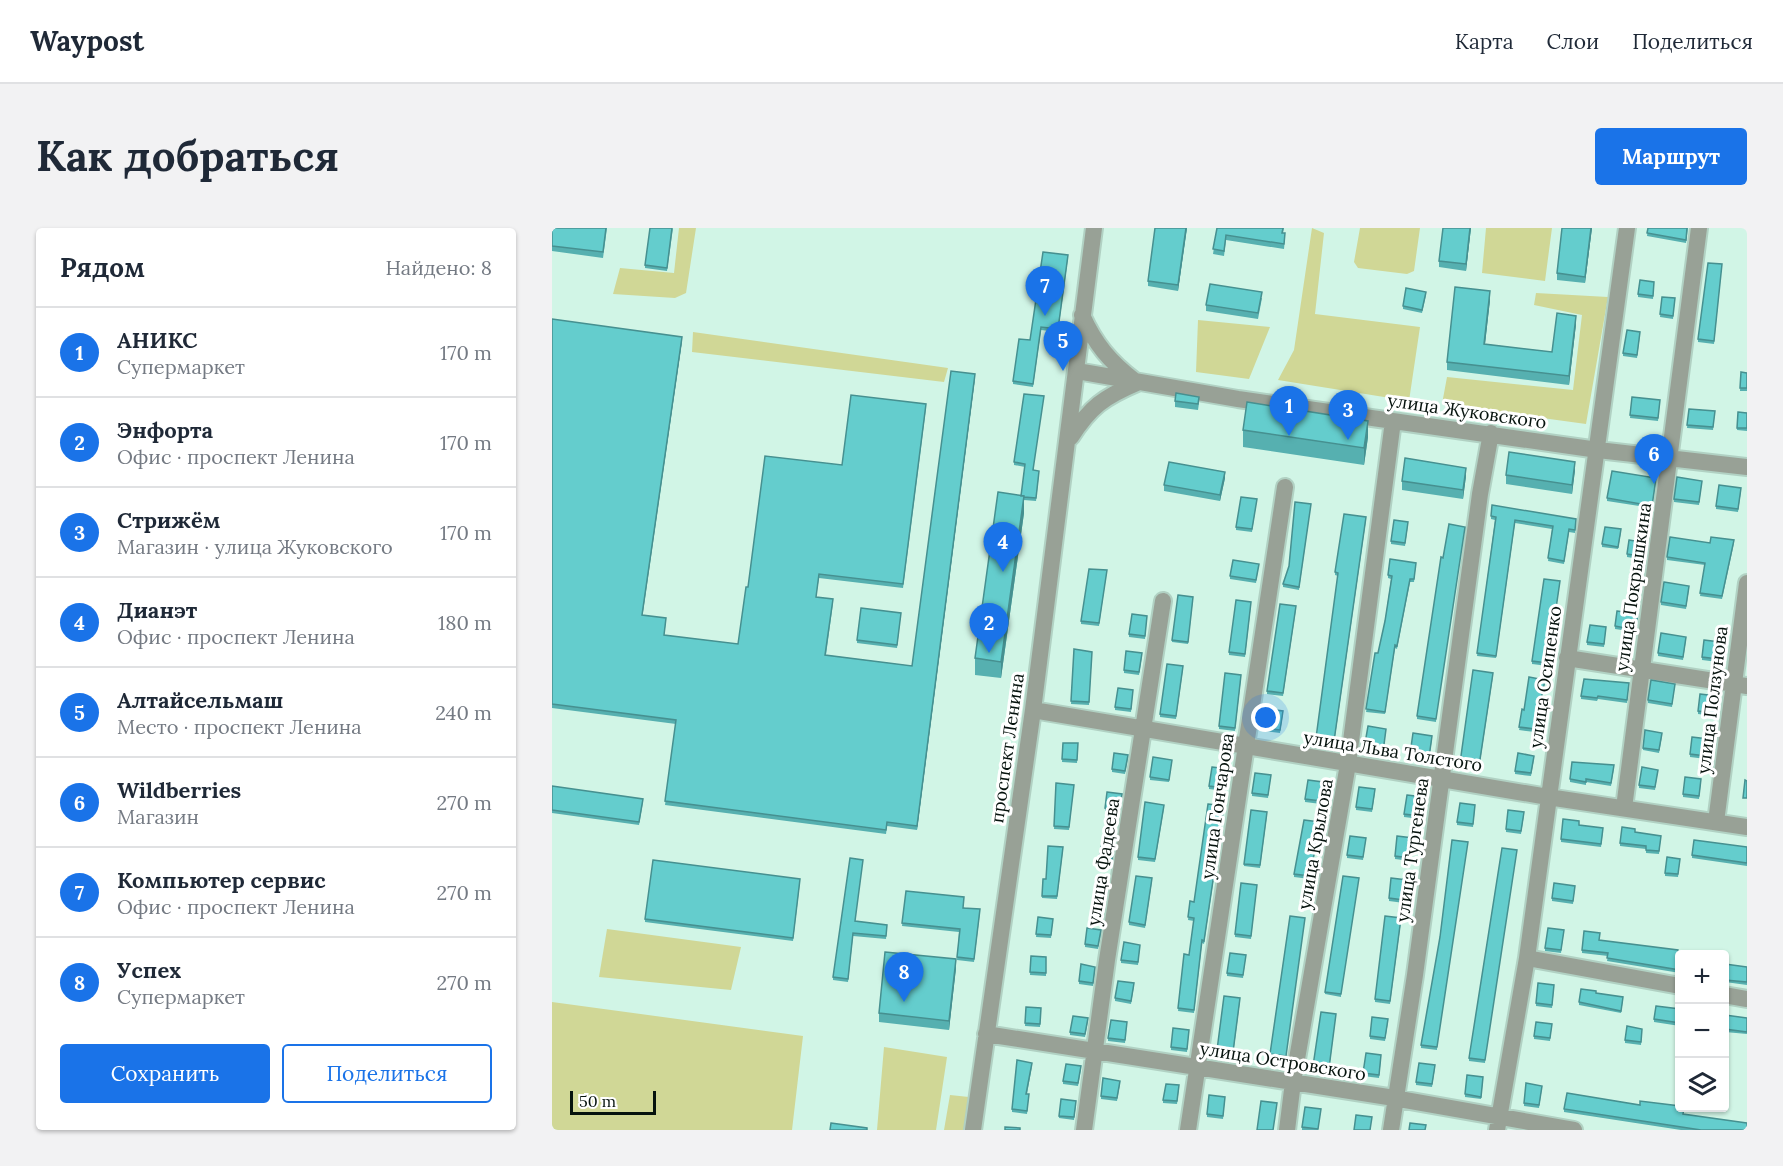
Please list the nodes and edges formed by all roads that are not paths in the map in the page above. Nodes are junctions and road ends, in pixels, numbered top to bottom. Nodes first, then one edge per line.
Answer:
1 (1094, 228) edge
2 (1627, 228) edge
3 (1699, 228) edge
4 (1082, 315) junction
5 (1077, 371) junction
6 (1138, 383) junction
7 (1393, 421) junction
8 (1491, 433) junction
9 (1068, 441) junction
10 (1598, 450) junction
11 (1669, 456) junction
12 (1747, 467) edge
13 (1285, 488) dead end
14 (1747, 583) edge
15 (1163, 601) dead end
16 (1567, 658) junction
17 (1641, 669) junction
18 (1740, 685) edge
19 (1033, 710) junction
20 (1144, 730) junction
21 (1245, 747) junction
22 (1348, 764) junction
23 (1442, 779) junction
24 (1548, 796) junction
25 (1624, 808) junction
26 (1716, 822) junction
27 (1747, 826) edge
28 (1527, 958) junction
29 (1675, 986) edge
30 (1729, 996) edge
31 (1747, 999) edge
32 (986, 1034) junction
33 (1096, 1051) junction
34 (1198, 1067) junction
35 (1293, 1082) junction
36 (1395, 1098) junction
37 (1498, 1124) edge
38 (973, 1130) edge
39 (1084, 1130) edge
40 (1188, 1130) edge
41 (1287, 1130) edge
42 (1391, 1130) edge
43 (1574, 1130) edge

1 - 4 street, проспект Ленина
2 - 10 street, улица Осипенко
3 - 11 street, улица Покрышкина
4 - 5 street, проспект Ленина
4 - 6 street
5 - 6 street, улица Жуковского
5 - 9 street, проспект Ленина
6 - 7 street, улица Жуковского
6 - 9 street
7 - 8 street, улица Жуковского
7 - 22 street, улица Крылова
8 - 10 street, улица Жуковского
8 - 23 street, улица Тургенева
9 - 19 street, проспект Ленина
10 - 11 street, улица Жуковского
10 - 16 street, улица Осипенко
11 - 12 street, улица Жуковского
11 - 17 street, улица Покрышкина
13 - 21 street, улица Гончарова
14 - 18 street, улица Ползунова
15 - 20 street, улица Фадеева
16 - 17 street
16 - 24 street, улица Осипенко
17 - 18 street
17 - 25 street, улица Покрышкина
18 - 26 street, улица Ползунова
19 - 20 street, улица Льва Толстого
19 - 32 street, проспект Ленина
20 - 21 street, улица Льва Толстого
20 - 33 street, улица Фадеева
21 - 22 street, улица Льва Толстого
21 - 34 street, улица Гончарова
22 - 23 street, улица Льва Толстого
22 - 35 street, улица Крылова
23 - 24 street, улица Льва Толстого
23 - 36 street, улица Тургенева
24 - 25 street, улица Льва Толстого
24 - 28 street, улица Осипенко
25 - 26 street, улица Льва Толстого
26 - 27 street, улица Льва Толстого
28 - 29 street
28 - 37 street, улица Осипенко
30 - 31 street
32 - 33 street, улица Островского
32 - 38 street, проспект Ленина
33 - 34 street, улица Островского
33 - 39 street, улица Фадеева
34 - 35 street, улица Островского
34 - 40 street, улица Гончарова
35 - 36 street, улица Островского
35 - 41 street, улица Крылова
36 - 37 street, улица Островского
36 - 42 street, улица Тургенева
37 - 43 street, улица Островского

